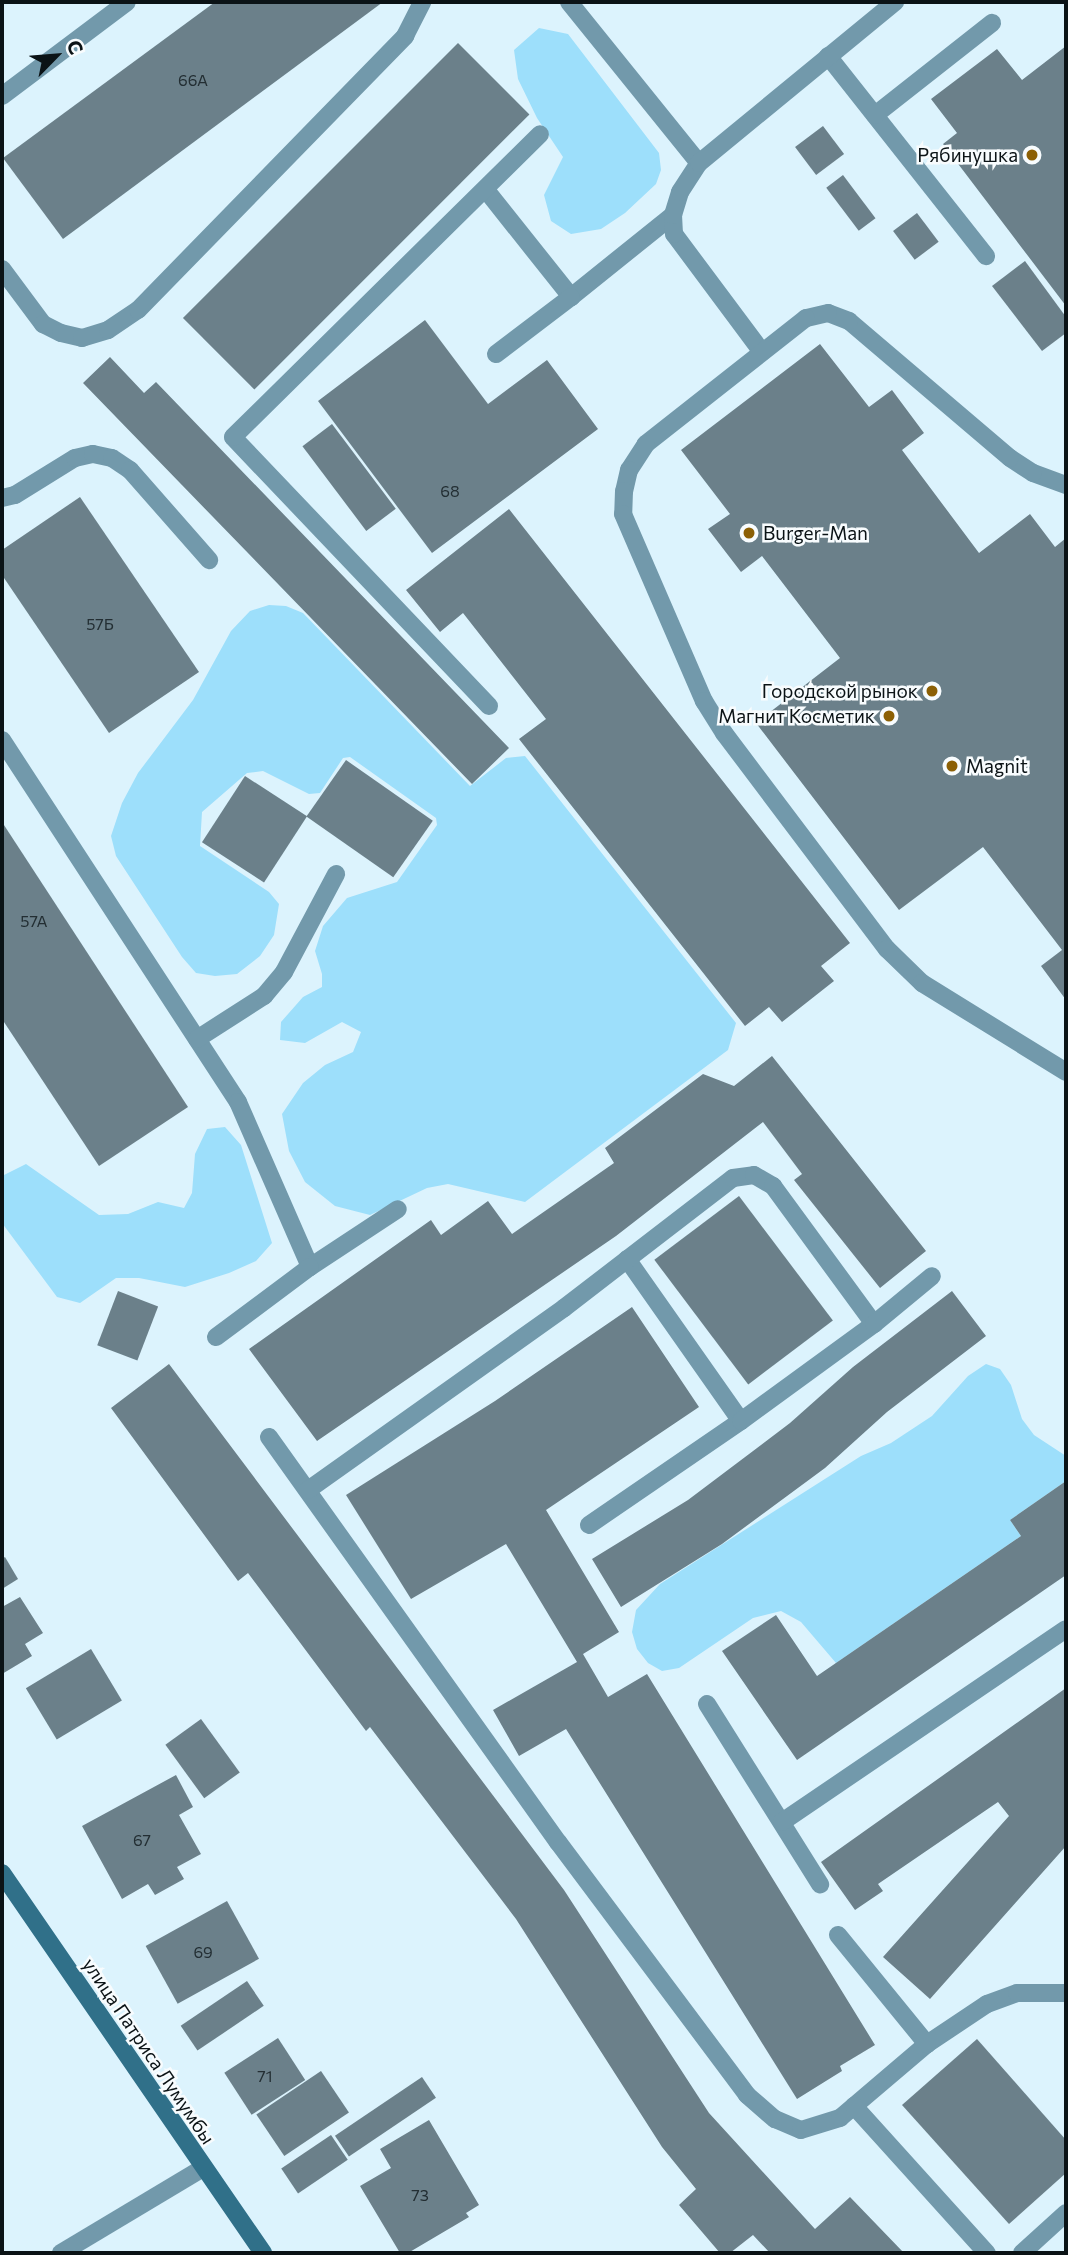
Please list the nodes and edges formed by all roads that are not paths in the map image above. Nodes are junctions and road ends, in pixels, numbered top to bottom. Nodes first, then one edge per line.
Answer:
1 (127, 2) edge
2 (422, 2) edge
3 (569, 2) edge
4 (895, 2) edge
5 (992, 23) dead end
6 (828, 56) junction
7 (2, 96) edge
8 (875, 115) junction
9 (540, 134) dead end
10 (699, 163) junction
11 (486, 190) junction
12 (673, 215) junction
13 (986, 256) dead end
14 (2, 269) edge
15 (571, 297) junction
16 (762, 352) junction
17 (496, 354) dead end
18 (1066, 485) edge
19 (2, 498) edge
20 (209, 560) dead end
21 (489, 706) dead end
22 (2, 740) edge
23 (336, 874) dead end
24 (197, 1039) junction
25 (1066, 1072) edge
26 (398, 1209) dead end
27 (627, 1259) junction
28 (310, 1267) junction
29 (932, 1276) dead end
30 (874, 1324) junction
31 (216, 1338) dead end
32 (741, 1421) junction
33 (269, 1437) dead end
34 (308, 1490) junction
35 (589, 1525) dead end
36 (1066, 1629) edge
37 (706, 1704) dead end
38 (782, 1822) junction
39 (2, 1872) edge
40 (820, 1884) dead end
41 (838, 1935) dead end
42 (1066, 1993) edge
43 (927, 2044) junction
44 (855, 2106) junction
45 (203, 2168) junction
46 (1066, 2213) edge
47 (61, 2253) edge
48 (263, 2253) edge
49 (987, 2253) edge
50 (1022, 2253) edge

1 - 7 lane
2 - 14 lane
3 - 10 lane
4 - 6 lane
5 - 8 lane
6 - 8 lane
6 - 10 lane
8 - 13 lane
9 - 11 lane
10 - 12 lane
11 - 15 lane
11 - 21 lane
12 - 15 lane
12 - 16 lane
15 - 17 lane
16 - 18 lane
16 - 25 lane
19 - 20 lane
22 - 24 lane
23 - 24 lane
24 - 28 lane
26 - 28 lane
27 - 30 lane
27 - 32 lane
27 - 34 lane
28 - 31 lane
29 - 30 lane
30 - 32 lane
32 - 35 lane
33 - 34 lane
34 - 44 lane
36 - 38 lane
37 - 38 lane
38 - 40 lane
39 - 45 street, улица Патриса Лумумбы
41 - 43 lane
42 - 43 lane
43 - 44 lane
44 - 49 lane
45 - 47 lane
45 - 48 street, улица Патриса Лумумбы
46 - 50 lane

